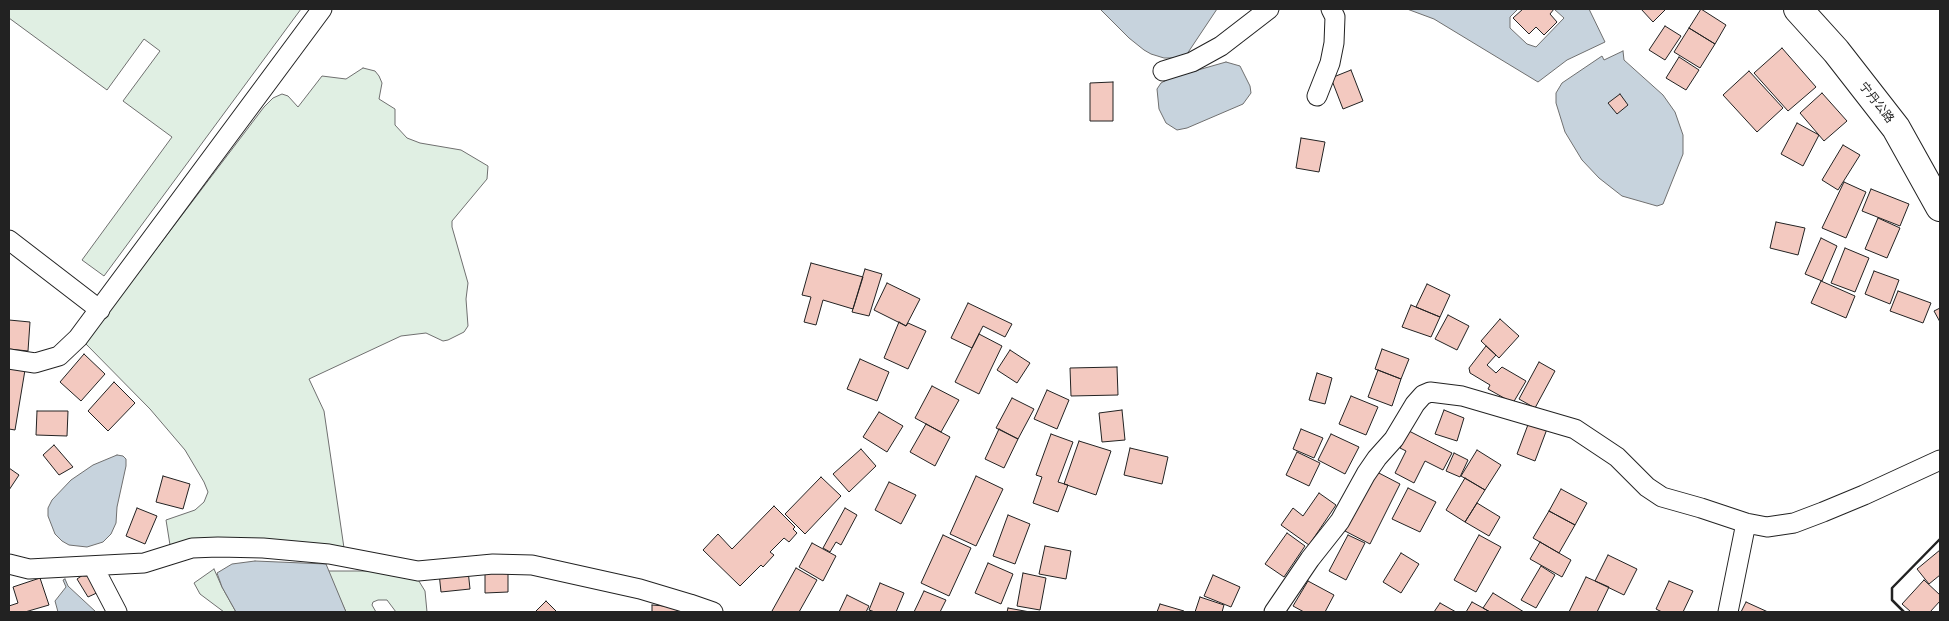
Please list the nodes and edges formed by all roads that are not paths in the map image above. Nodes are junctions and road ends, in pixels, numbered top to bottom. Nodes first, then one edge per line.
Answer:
1 (322, 9) edge
2 (1269, 9) edge
3 (1331, 9) edge
4 (1798, 9) edge
5 (1163, 71) dead end
6 (1317, 96) dead end
7 (1940, 207) edge
8 (9, 240) edge
9 (100, 310) junction
10 (9, 359) edge
11 (1940, 460) edge
12 (1746, 523) junction
13 (9, 564) edge
14 (93, 566) junction
15 (1277, 608) edge
16 (117, 612) edge
17 (713, 612) edge
18 (1728, 612) edge

1 - 9 street
2 - 5 street
3 - 6 street
4 - 7 main road, 宁丹公路
8 - 9 street
9 - 10 street
11 - 12 street
12 - 15 street
12 - 18 street
13 - 14 street
14 - 16 street
14 - 17 street

